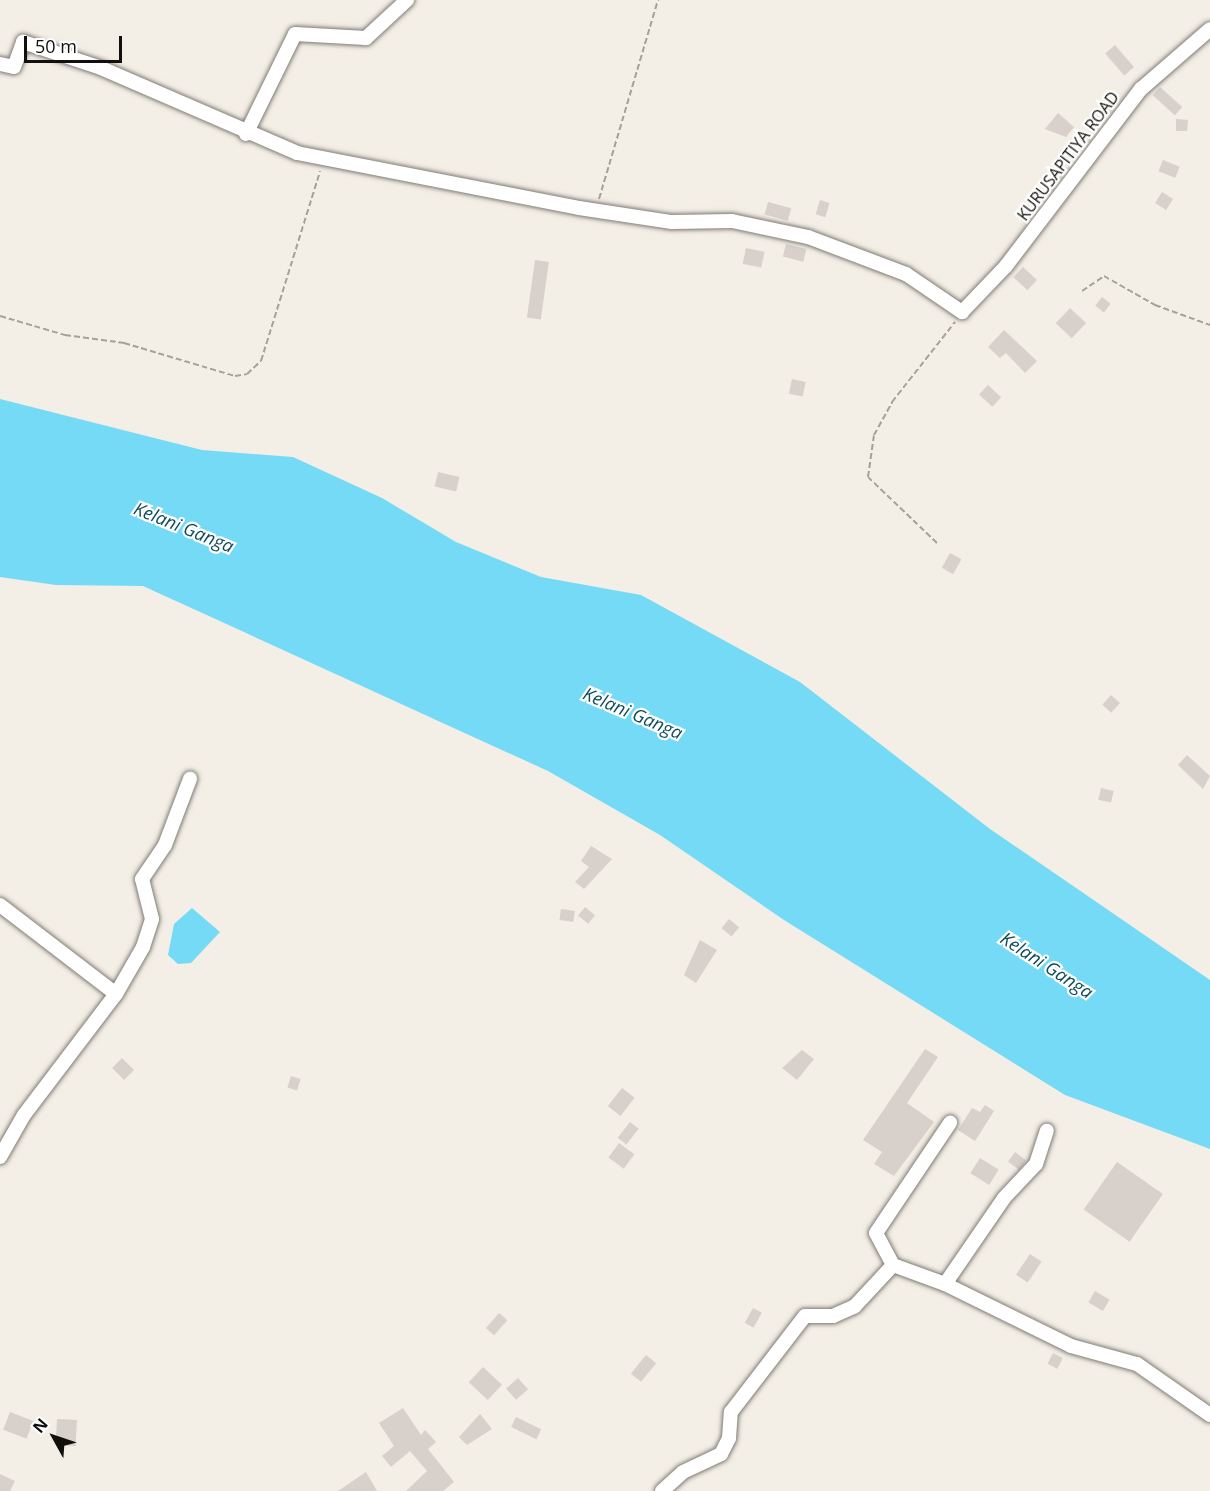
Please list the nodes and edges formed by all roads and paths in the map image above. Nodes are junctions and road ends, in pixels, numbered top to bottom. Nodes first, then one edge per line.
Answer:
1 (407, 0) edge
2 (658, 0) edge
3 (1210, 30) edge
4 (0, 64) edge
5 (246, 134) junction
6 (324, 157) junction
7 (596, 207) dead end
8 (1082, 291) dead end
9 (962, 312) junction
10 (0, 316) edge
11 (1210, 325) edge
12 (937, 543) dead end
13 (190, 779) dead end
14 (0, 905) edge
15 (116, 994) junction
16 (950, 1122) dead end
17 (1047, 1131) dead end
18 (0, 1157) edge
19 (893, 1265) junction
20 (945, 1284) junction
21 (1210, 1415) edge
22 (662, 1491) edge

1 - 5 street
2 - 7 path
3 - 9 street, KURUSAPITIYA ROAD
4 - 5 street
5 - 6 street
6 - 9 street
6 - 10 path
8 - 11 path
9 - 12 path
13 - 15 street
14 - 15 street
15 - 18 street
16 - 19 street
17 - 20 street
19 - 20 street
19 - 22 street
20 - 21 street

